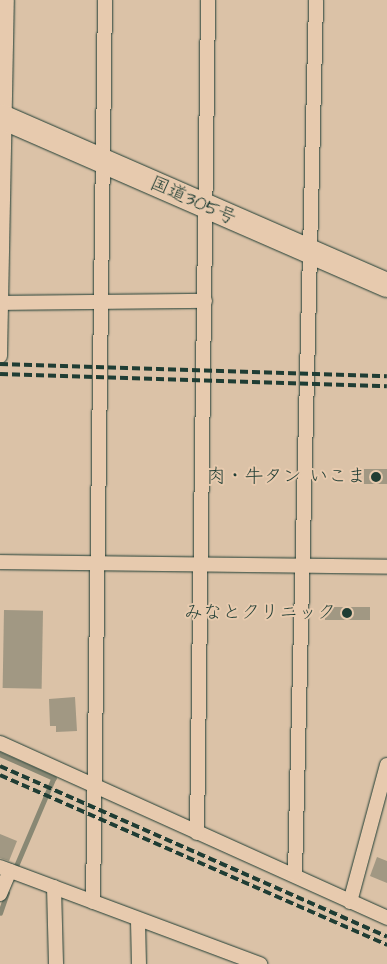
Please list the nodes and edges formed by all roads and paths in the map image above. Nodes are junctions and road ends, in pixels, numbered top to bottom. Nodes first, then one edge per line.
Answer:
1 (7, 0) edge
2 (105, 0) edge
3 (208, 0) edge
4 (316, 0) edge
5 (2, 117) edge
6 (104, 162) junction
7 (206, 206) junction
8 (310, 254) junction
9 (387, 285) edge
10 (102, 301) junction
11 (205, 301) junction
12 (0, 303) edge
13 (0, 356) edge
14 (0, 562) edge
15 (98, 564) junction
16 (201, 565) junction
17 (303, 566) junction
18 (387, 567) edge
19 (0, 743) edge
20 (387, 765) edge
21 (93, 789) junction
22 (197, 833) junction
23 (5, 869) edge
24 (295, 874) junction
25 (54, 887) junction
26 (0, 894) edge
27 (93, 902) junction
28 (350, 902) junction
29 (387, 918) edge
30 (138, 921) junction
31 (56, 964) edge
32 (139, 964) edge
33 (260, 964) edge

1 - 5 street
2 - 6 street
3 - 7 street
4 - 8 street
5 - 6 highway, 国道305号
5 - 12 street
6 - 7 highway, 国道305号
6 - 10 street
7 - 8 highway, 国道305号
7 - 11 street
8 - 9 highway, 国道305号
8 - 17 street
10 - 11 street
10 - 12 street
10 - 15 street
11 - 16 street
12 - 13 street
14 - 15 street
15 - 16 street
15 - 21 street
16 - 17 street
16 - 22 street
17 - 18 street
17 - 24 street
19 - 21 street
20 - 28 street
21 - 22 street
21 - 27 street
22 - 24 street
23 - 25 street
23 - 26 street
24 - 28 street
25 - 27 street
25 - 31 street
27 - 30 street
28 - 29 street
30 - 32 street
30 - 33 street

